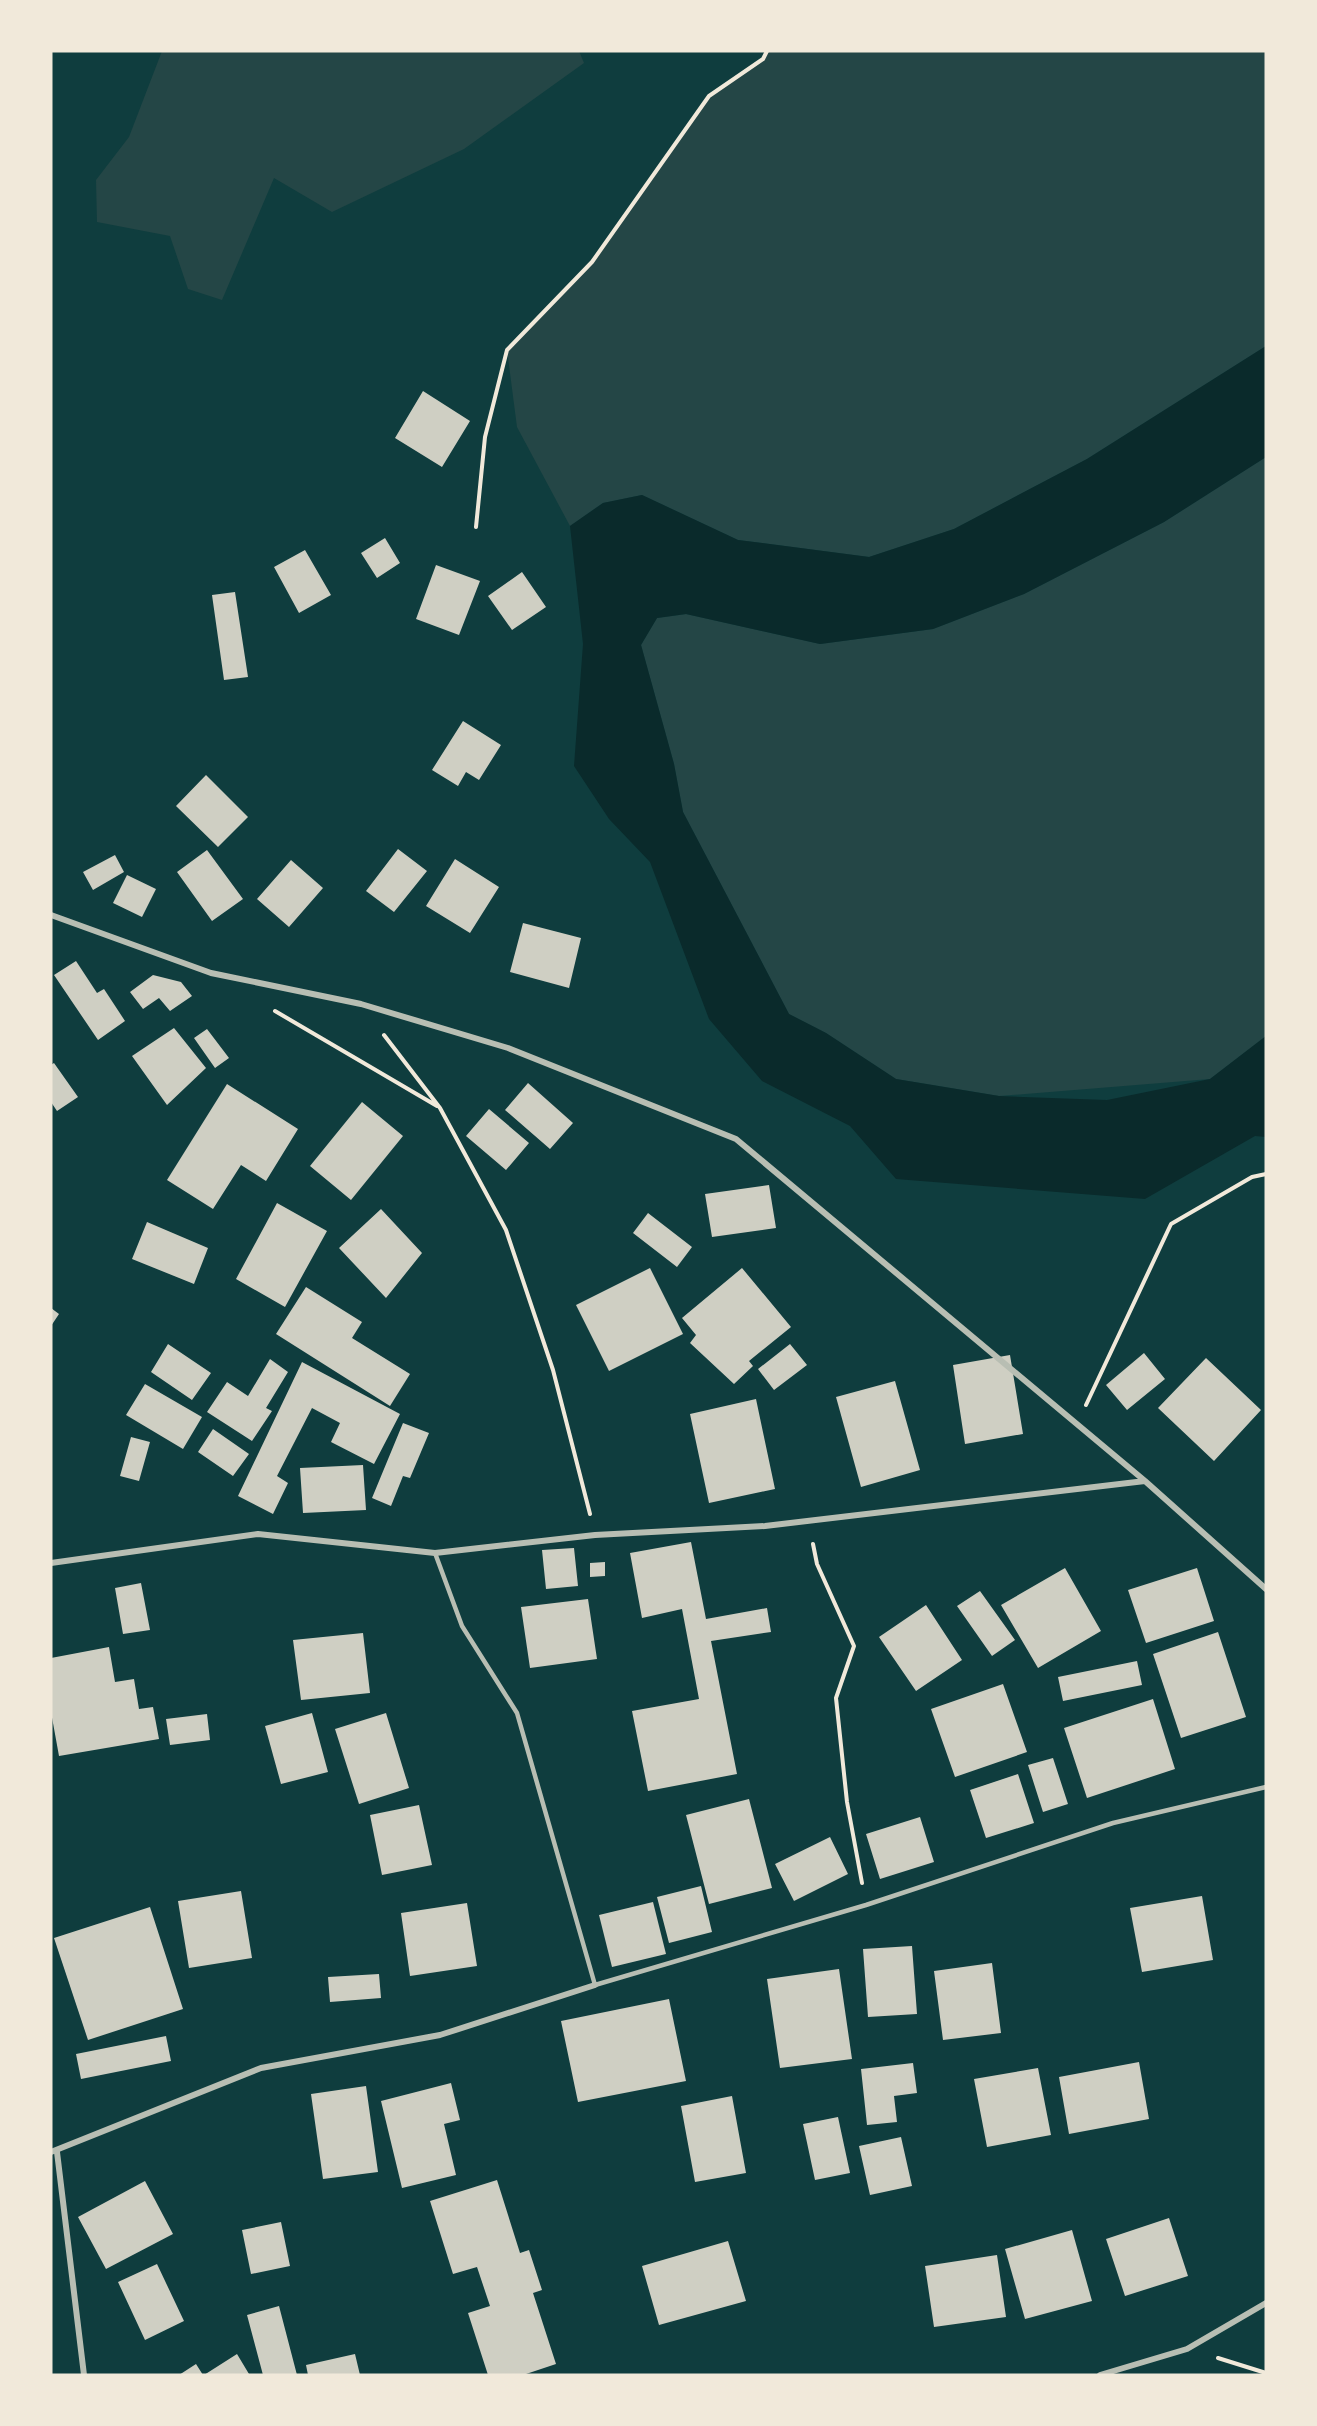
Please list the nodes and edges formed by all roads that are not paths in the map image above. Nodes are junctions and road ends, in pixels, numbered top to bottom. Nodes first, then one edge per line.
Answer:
1 (51, 915) edge
2 (1145, 1481) junction
3 (435, 1553) junction
4 (51, 1563) edge
5 (1266, 1589) edge
6 (1266, 1787) edge
7 (595, 1985) junction
8 (54, 2152) edge
9 (1266, 2304) edge
10 (84, 2375) edge
11 (1100, 2375) edge

1 - 2 street
2 - 3 street
2 - 5 street
3 - 4 street
3 - 7 lane
6 - 7 lane
7 - 8 street
8 - 10 street
9 - 11 street

